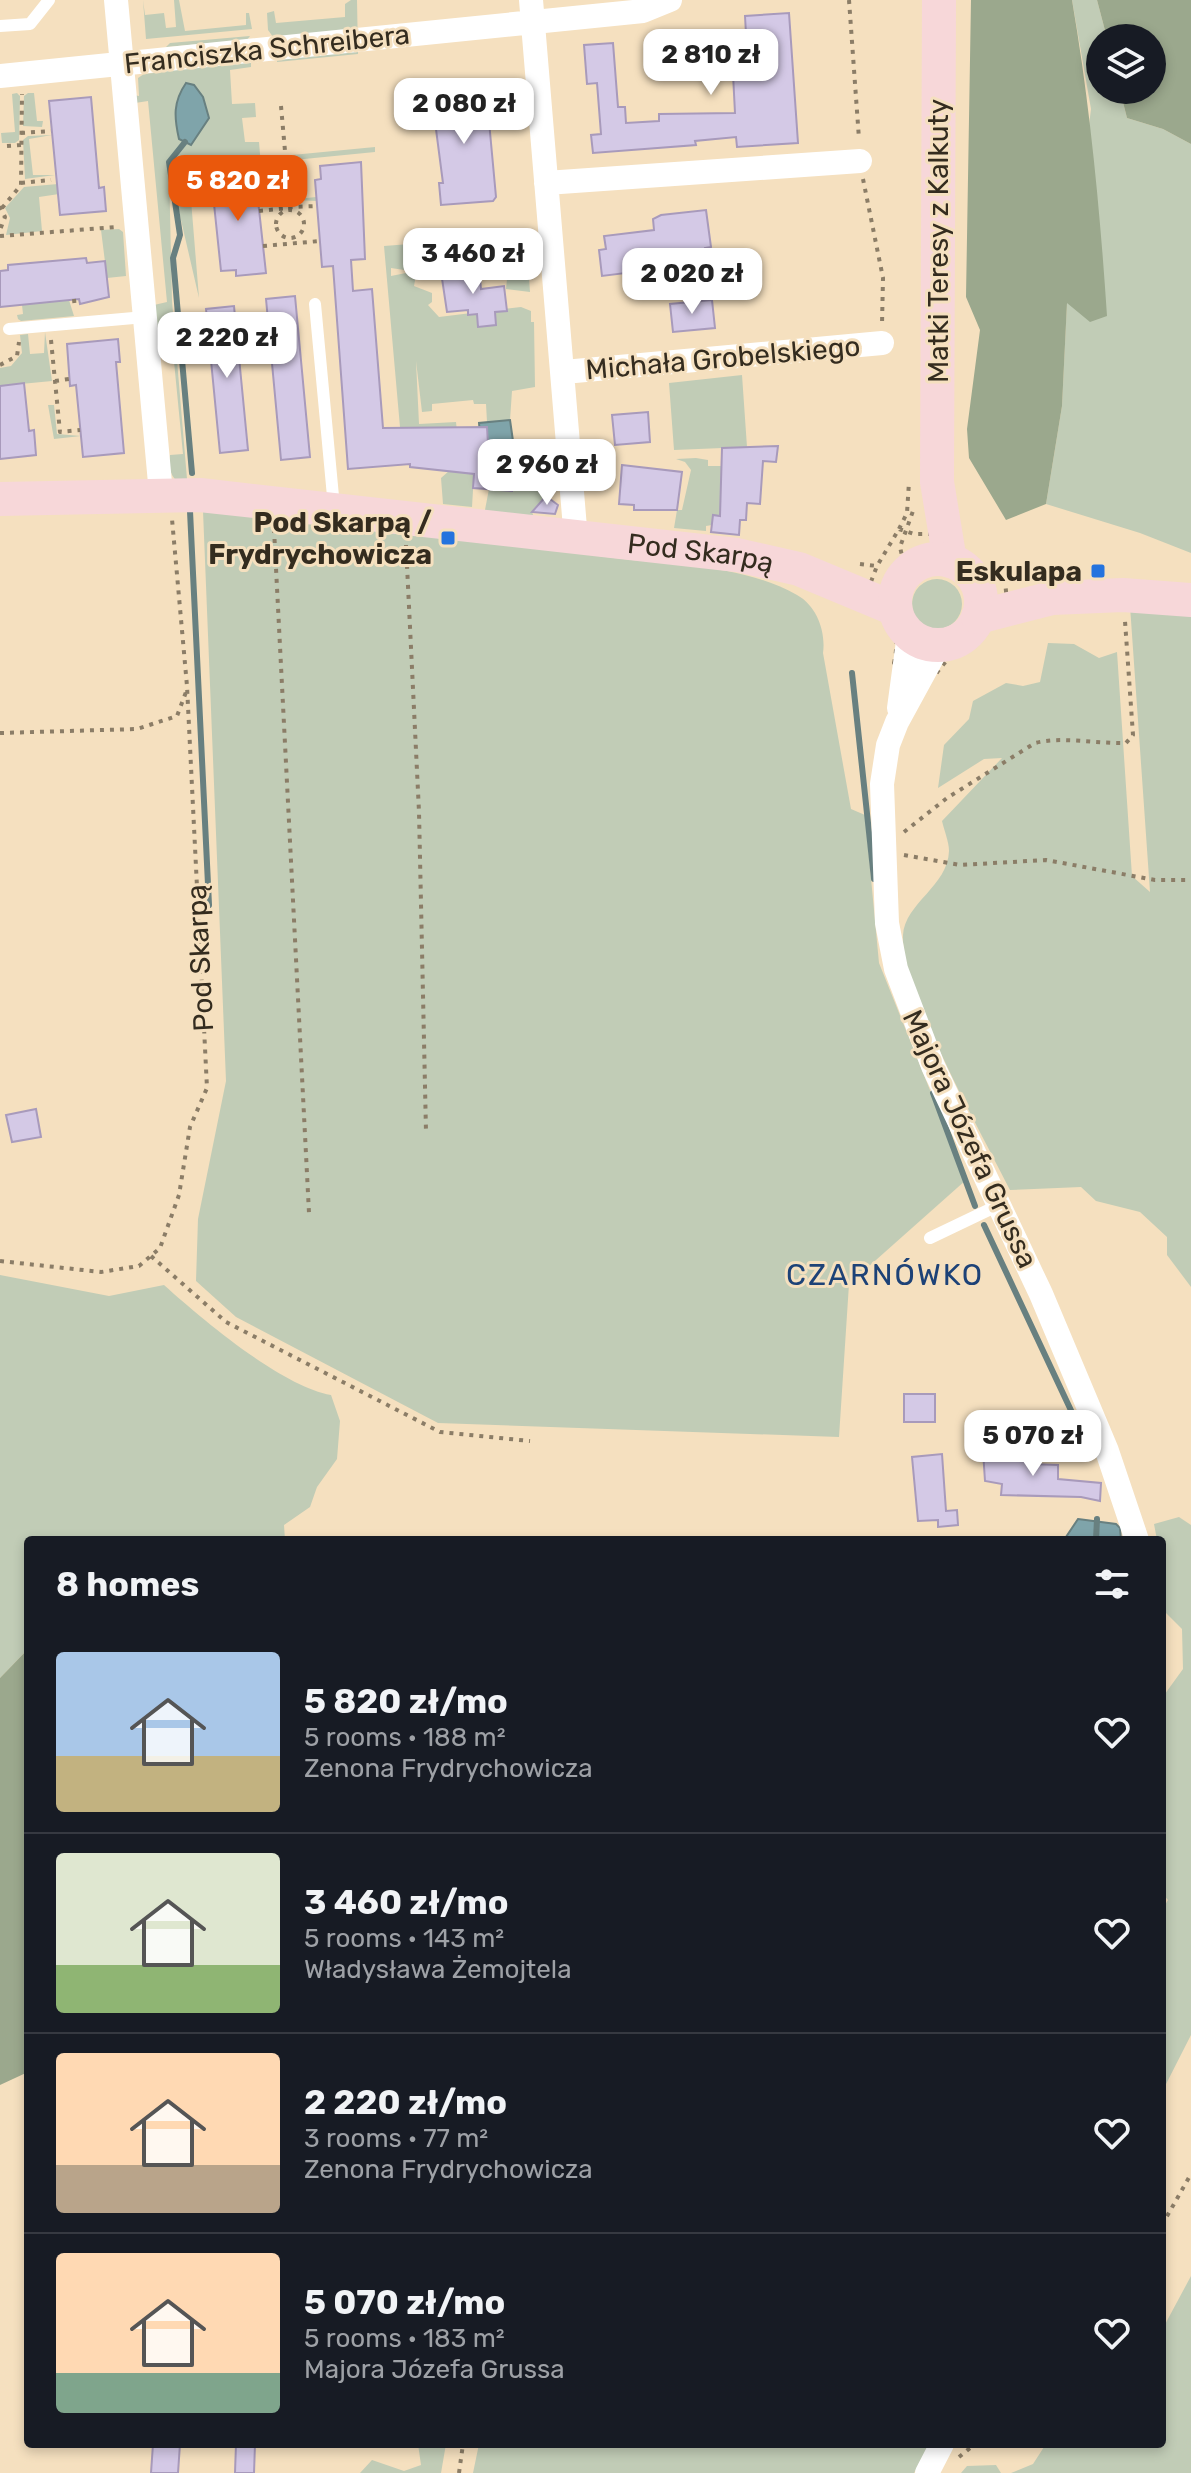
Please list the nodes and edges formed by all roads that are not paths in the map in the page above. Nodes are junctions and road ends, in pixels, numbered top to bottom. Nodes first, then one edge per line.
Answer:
1 (49, 0) edge
2 (116, 0) edge
3 (670, 0) edge
4 (939, 0) edge
5 (532, 11) edge
6 (0, 26) edge
7 (123, 64) junction
8 (0, 76) edge
9 (860, 161) dead end
10 (546, 183) junction
11 (315, 304) dead end
12 (145, 317) junction
13 (9, 329) dead end
14 (882, 343) dead end
15 (564, 372) junction
16 (165, 494) junction
17 (0, 499) edge
18 (334, 510) junction
19 (576, 540) junction
20 (913, 598) junction
21 (992, 600) junction
22 (1191, 600) edge
23 (999, 1205) junction
24 (930, 1238) dead end
25 (1136, 1536) edge
26 (940, 2448) edge
27 (927, 2473) edge

1 - 6 lane
2 - 7 street
3 - 5 street, Franciszka Schreibera
4 - 20 street, Matki Teresy z Kalkuty
5 - 7 street, Franciszka Schreibera
5 - 10 street
7 - 8 street, Franciszka Schreibera
7 - 12 street
9 - 10 street
10 - 15 street
11 - 18 lane
12 - 13 lane
12 - 16 street
14 - 15 street, Michała Grobelskiego
15 - 19 street
16 - 17 street, Pod Skarpą
16 - 18 street, Pod Skarpą
18 - 19 street, Pod Skarpą
19 - 20 street, Pod Skarpą
20 - 21 street
20 - 21 street
20 - 23 street, Majora Józefa Grussa
21 - 22 street
23 - 24 lane
23 - 25 street, Majora Józefa Grussa
26 - 27 street

